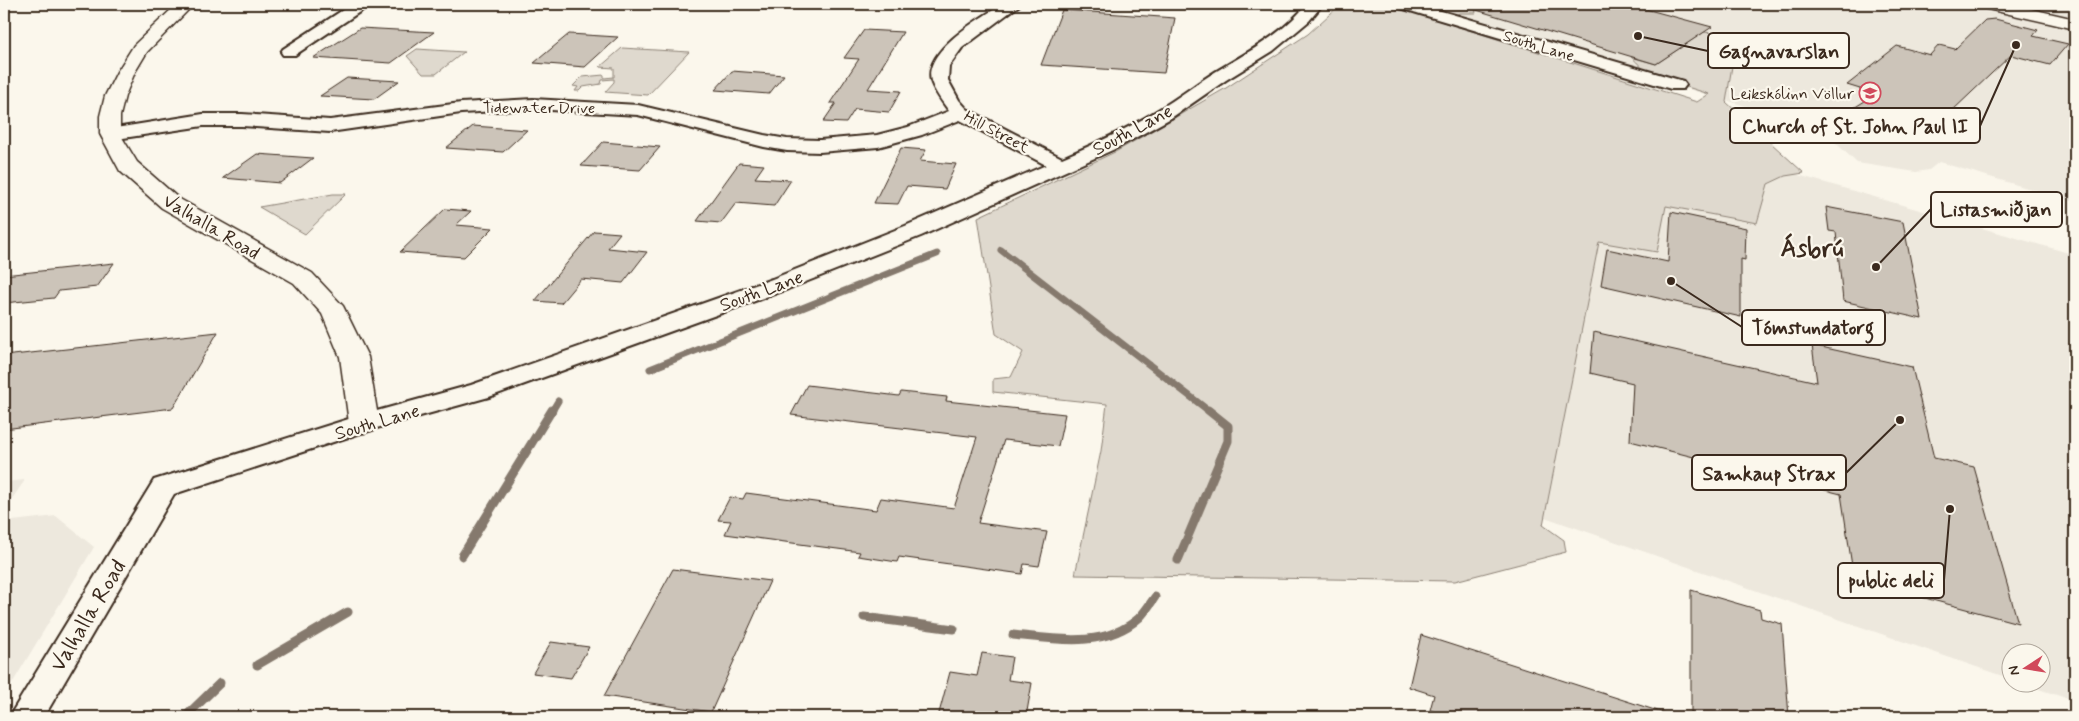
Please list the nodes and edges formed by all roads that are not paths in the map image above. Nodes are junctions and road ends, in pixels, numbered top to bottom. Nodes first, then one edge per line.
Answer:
1 (186, 4) edge
2 (360, 4) edge
3 (1013, 4) edge
4 (1315, 4) edge
5 (1402, 4) edge
6 (1989, 4) edge
7 (2075, 24) edge
8 (289, 52) dead end
9 (1677, 86) dead end
10 (961, 113) junction
11 (110, 134) junction
12 (1061, 165) junction
13 (364, 424) junction
14 (164, 487) joint
15 (26, 717) edge

1 - 11 street
2 - 8 street
3 - 10 street, Hill Street
4 - 12 street, South Lane
5 - 9 street, South Lane
6 - 7 street
10 - 11 street, Tidewater Drive
10 - 12 street, Hill Street
11 - 13 street, Valhalla Road
12 - 13 street, South Lane
13 - 14 street, South Lane
14 - 15 street, Valhalla Road

